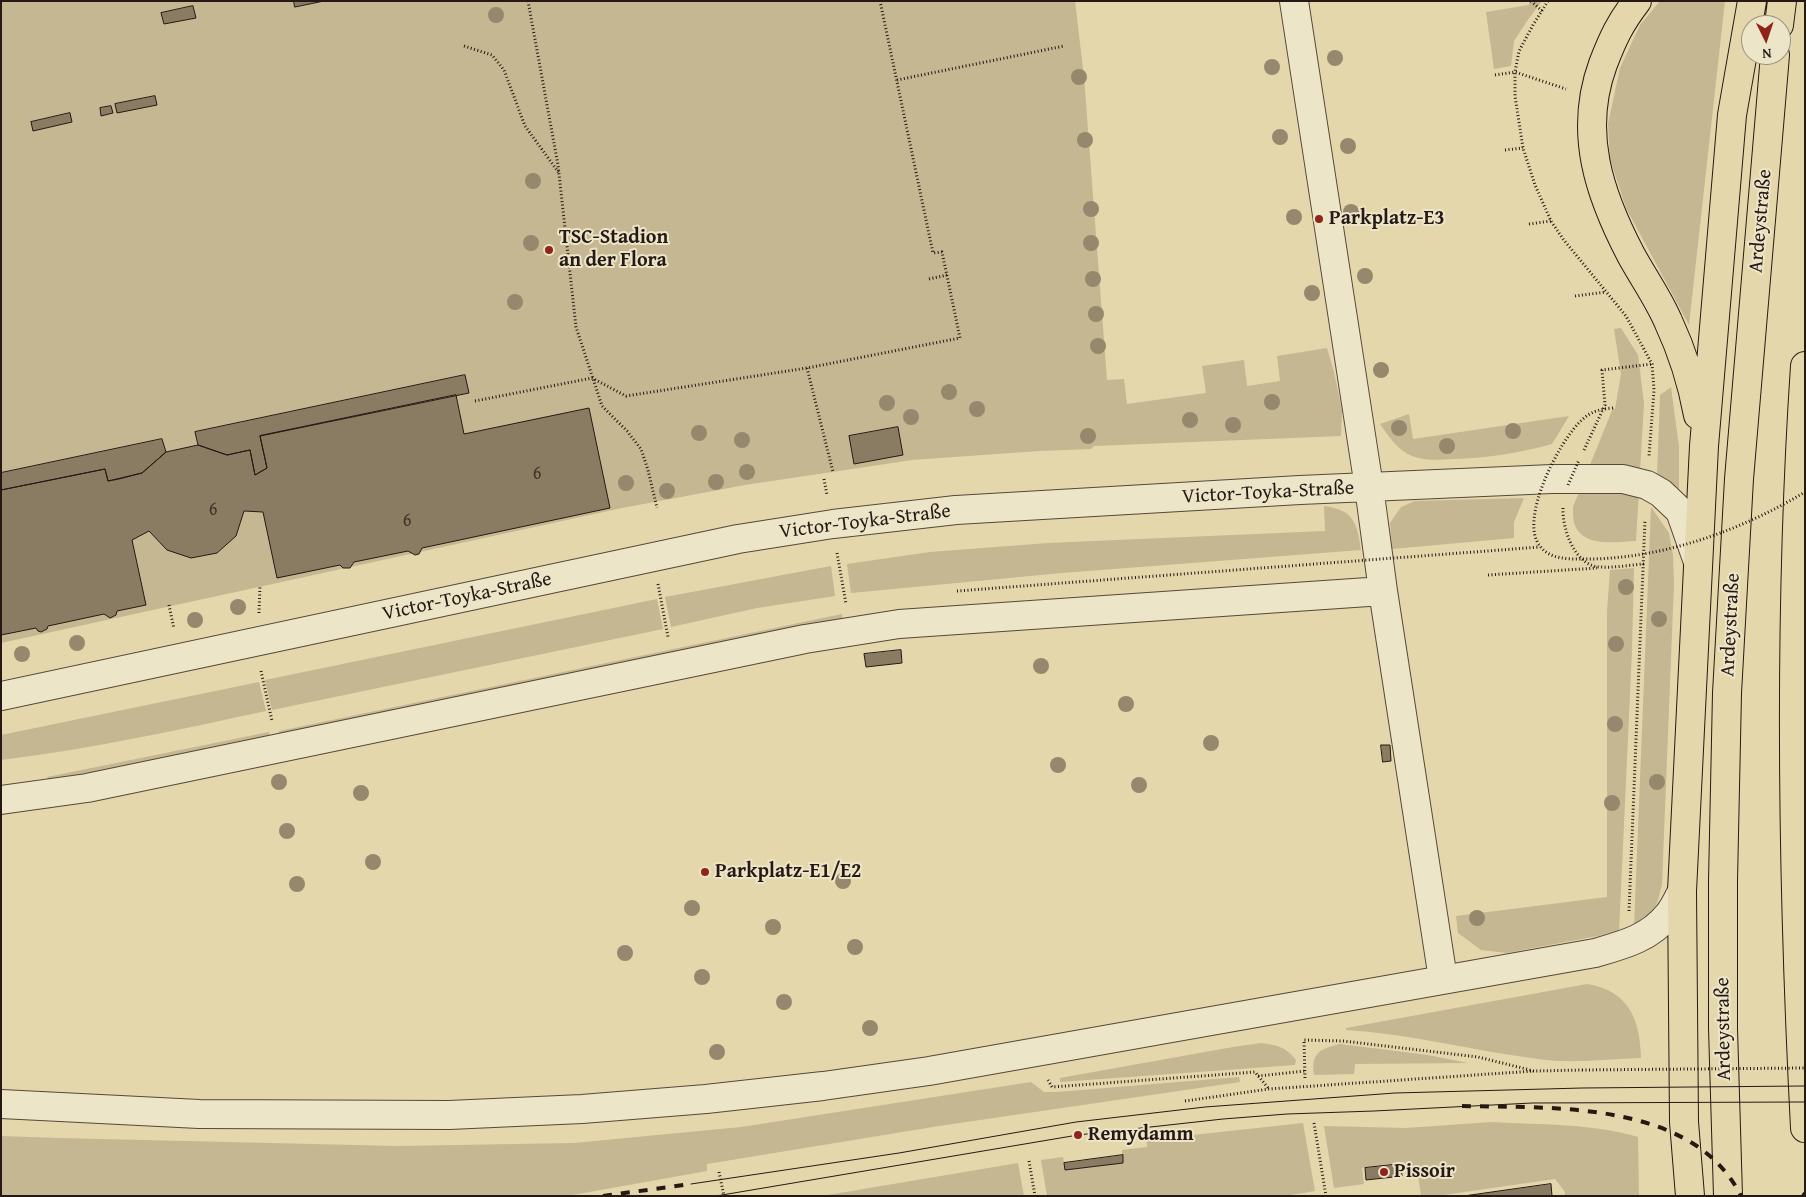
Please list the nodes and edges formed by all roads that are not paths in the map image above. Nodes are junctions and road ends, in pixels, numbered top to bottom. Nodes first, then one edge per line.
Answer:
1 (1294, 1) edge
2 (1637, 1) edge
3 (1752, 1) edge
4 (1782, 1) edge
5 (1780, 15) edge
6 (1774, 65) edge
7 (1805, 366) edge
8 (1704, 446) junction
9 (1369, 487) junction
10 (1698, 562) junction
11 (1382, 591) junction
12 (1, 696) edge
13 (1, 800) edge
14 (1682, 891) junction
15 (1443, 979) junction
16 (1, 1104) edge
17 (1684, 1122) junction
18 (1805, 1128) edge
19 (1682, 1196) edge
20 (1690, 1196) edge
21 (1728, 1196) edge

1 - 9 street
2 - 8 main road
3 - 8 main road
4 - 5 main road
6 - 21 main road, Ardeystraße
7 - 18 main road
8 - 10 main road
9 - 10 street, Victor-Toyka-Straße
9 - 11 street
9 - 12 street, Victor-Toyka-Straße
10 - 14 main road
11 - 13 street
11 - 15 street
14 - 15 street
14 - 17 main road
15 - 16 street
17 - 19 main road
17 - 20 main road

